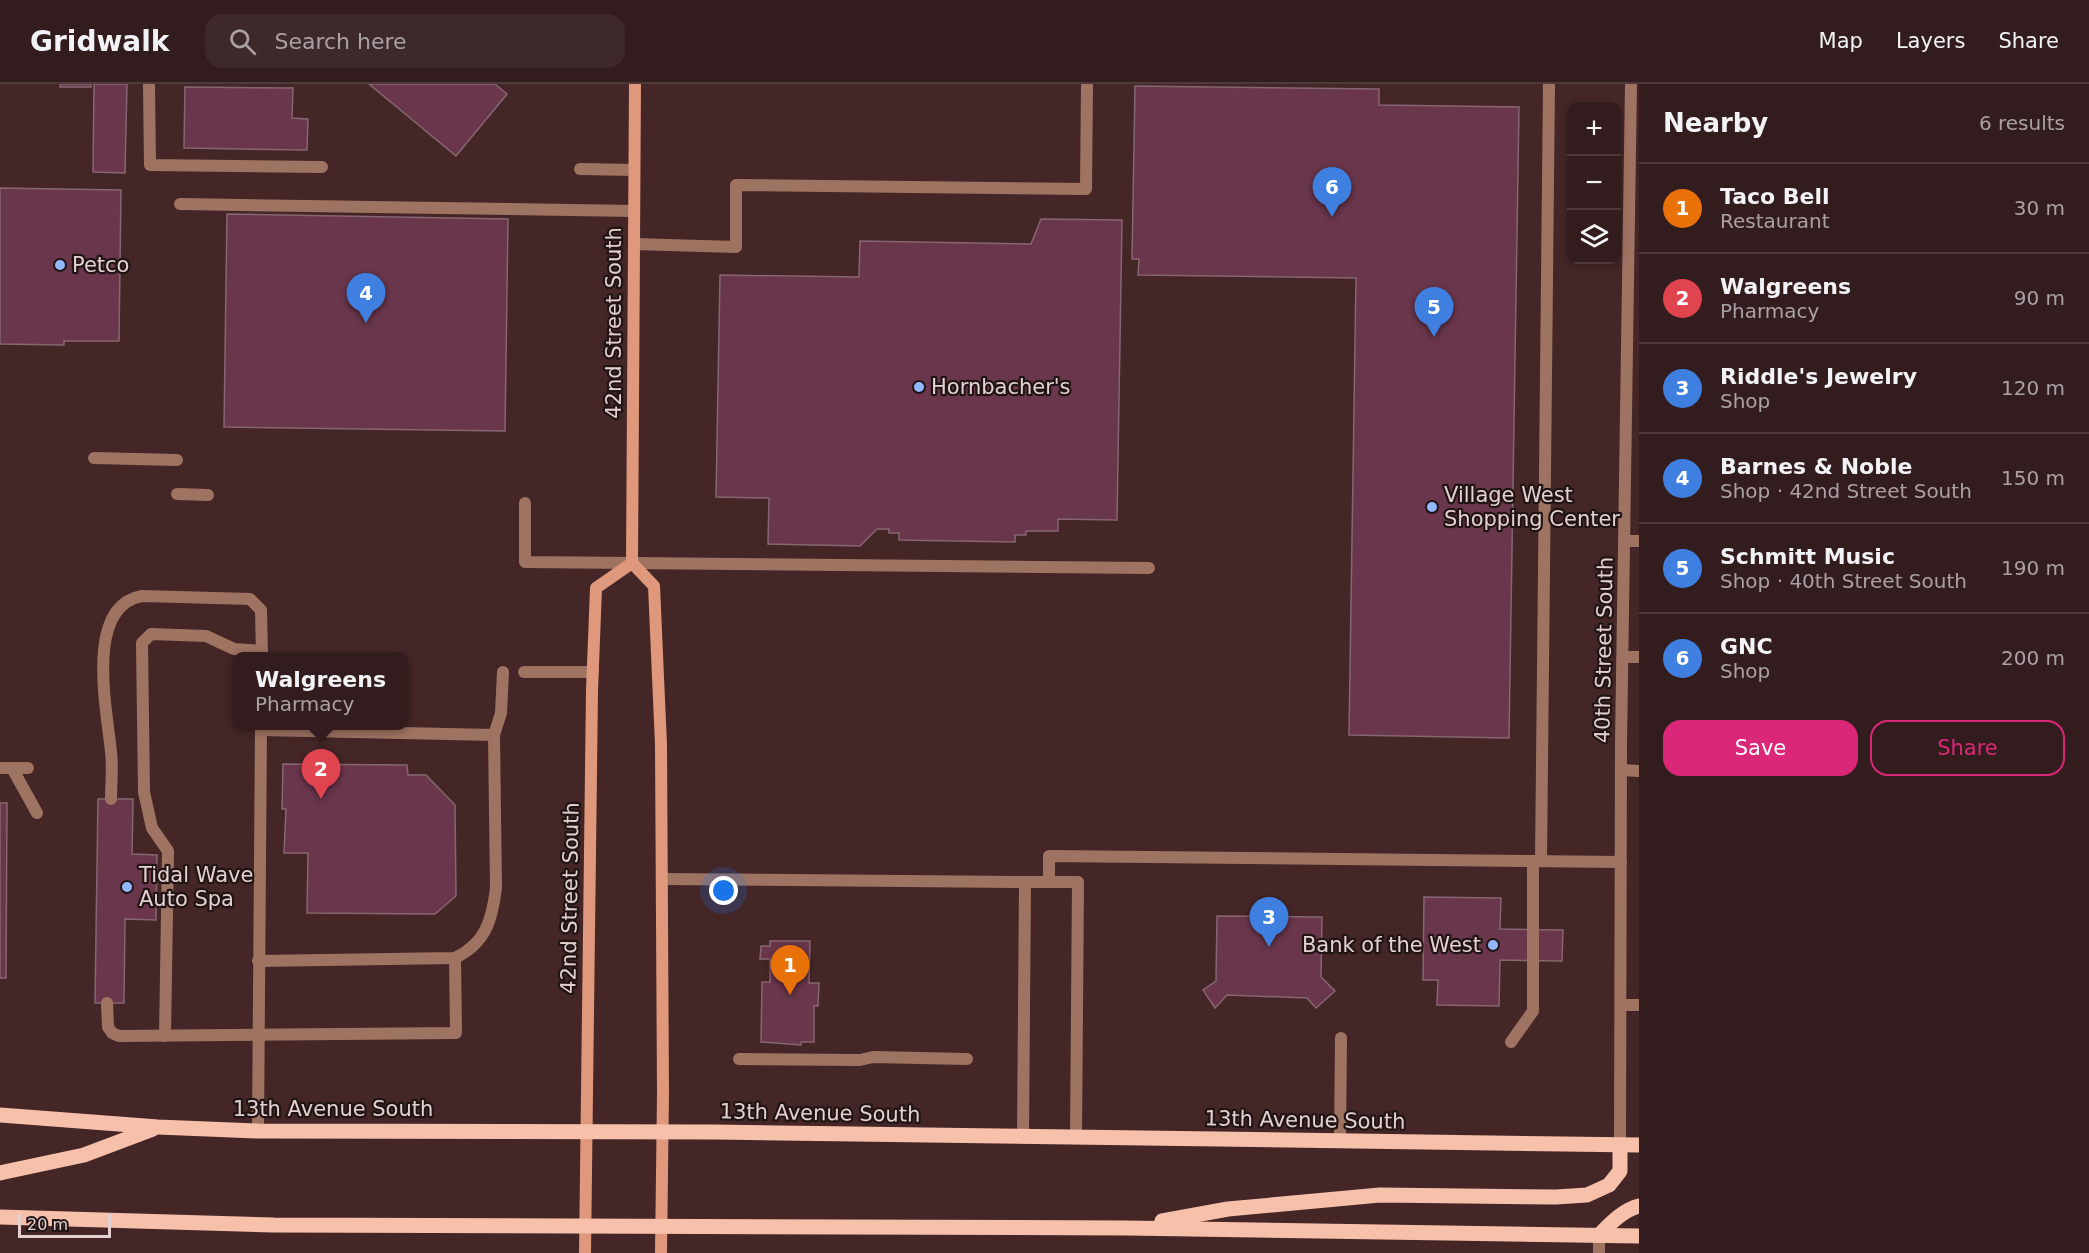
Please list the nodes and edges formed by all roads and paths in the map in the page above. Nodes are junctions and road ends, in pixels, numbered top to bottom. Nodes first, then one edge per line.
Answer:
1 (150, 84) edge
2 (635, 84) edge
3 (1087, 84) edge
4 (1549, 84) edge
5 (1634, 89) edge
6 (322, 167) dead end
7 (580, 170) dead end
8 (634, 171) junction
9 (180, 204) dead end
10 (634, 211) junction
11 (634, 244) junction
12 (1633, 342) edge
13 (94, 458) dead end
14 (177, 460) dead end
15 (177, 494) dead end
16 (208, 495) dead end
17 (525, 502) dead end
18 (1626, 540) junction
19 (1639, 541) edge
20 (632, 563) junction
21 (1149, 568) dead end
22 (251, 652) edge
23 (262, 652) edge
24 (1623, 657) junction
25 (1639, 657) edge
26 (503, 672) dead end
27 (524, 672) dead end
28 (592, 672) junction
29 (261, 730) edge
30 (328, 730) edge
31 (494, 735) junction
32 (6, 768) edge
33 (28, 768) dead end
34 (1622, 770) junction
35 (1639, 771) edge
36 (111, 799) dead end
37 (37, 813) dead end
38 (1537, 861) junction
39 (1622, 862) junction
40 (662, 879) junction
41 (1025, 882) junction
42 (1049, 882) junction
43 (455, 958) junction
44 (258, 961) junction
45 (107, 1003) dead end
46 (1622, 1005) junction
47 (1639, 1005) edge
48 (258, 1034) junction
49 (165, 1036) junction
50 (1341, 1038) dead end
51 (1511, 1042) dead end
52 (739, 1059) dead end
53 (967, 1059) dead end
54 (0, 1115) edge
55 (158, 1127) junction
56 (258, 1131) junction
57 (587, 1131) junction
58 (662, 1132) junction
59 (1023, 1137) junction
60 (1076, 1138) junction
61 (1340, 1142) junction
62 (1620, 1145) junction
63 (1639, 1145) edge
64 (0, 1173) edge
65 (1639, 1206) edge
66 (0, 1217) edge
67 (585, 1226) junction
68 (661, 1226) junction
69 (1126, 1228) junction
70 (1599, 1235) junction
71 (1639, 1236) edge
72 (585, 1253) edge
73 (661, 1253) edge
74 (1599, 1253) edge

1 - 6 street
2 - 8 main road, 42nd Street South
3 - 11 street
4 - 38 street
5 - 12 street, 40th Street South
7 - 8 street
8 - 10 main road, 42nd Street South
9 - 10 street
10 - 11 main road, 42nd Street South
11 - 20 main road, 42nd Street South
12 - 18 street, 40th Street South
13 - 14 street
15 - 16 street
17 - 20 street
18 - 19 street
18 - 24 street, 40th Street South
20 - 21 street
20 - 28 main road, 42nd Street South
20 - 40 main road
22 - 49 street
23 - 36 street
24 - 25 street
24 - 34 street, 40th Street South
26 - 31 street
27 - 28 street
28 - 57 main road, 42nd Street South
29 - 44 street
30 - 31 street
31 - 43 street
32 - 33 street
32 - 37 street
34 - 35 street
34 - 39 street, 40th Street South
38 - 39 street
38 - 42 street
38 - 51 street
39 - 46 street, 40th Street South
40 - 41 street
40 - 58 main road
41 - 42 street
41 - 59 street
42 - 60 street
43 - 44 street
43 - 48 street
44 - 48 street
45 - 49 street
46 - 47 street
46 - 62 street, 40th Street South
48 - 49 street
48 - 56 street
50 - 61 street
52 - 53 street
54 - 55 main road, 13th Avenue South
55 - 56 main road, 13th Avenue South
55 - 64 main road
56 - 57 main road, 13th Avenue South
57 - 58 main road, 13th Avenue South
57 - 67 main road, 42nd Street South
58 - 59 main road, 13th Avenue South
58 - 68 main road
59 - 60 main road, 13th Avenue South
60 - 61 main road, 13th Avenue South
61 - 62 main road, 13th Avenue South
62 - 63 main road, 13th Avenue South
62 - 69 main road
65 - 70 main road
66 - 67 main road
67 - 68 main road
67 - 72 main road, 42nd Street South
68 - 69 main road
68 - 73 main road
69 - 70 main road
70 - 71 main road
70 - 74 street

